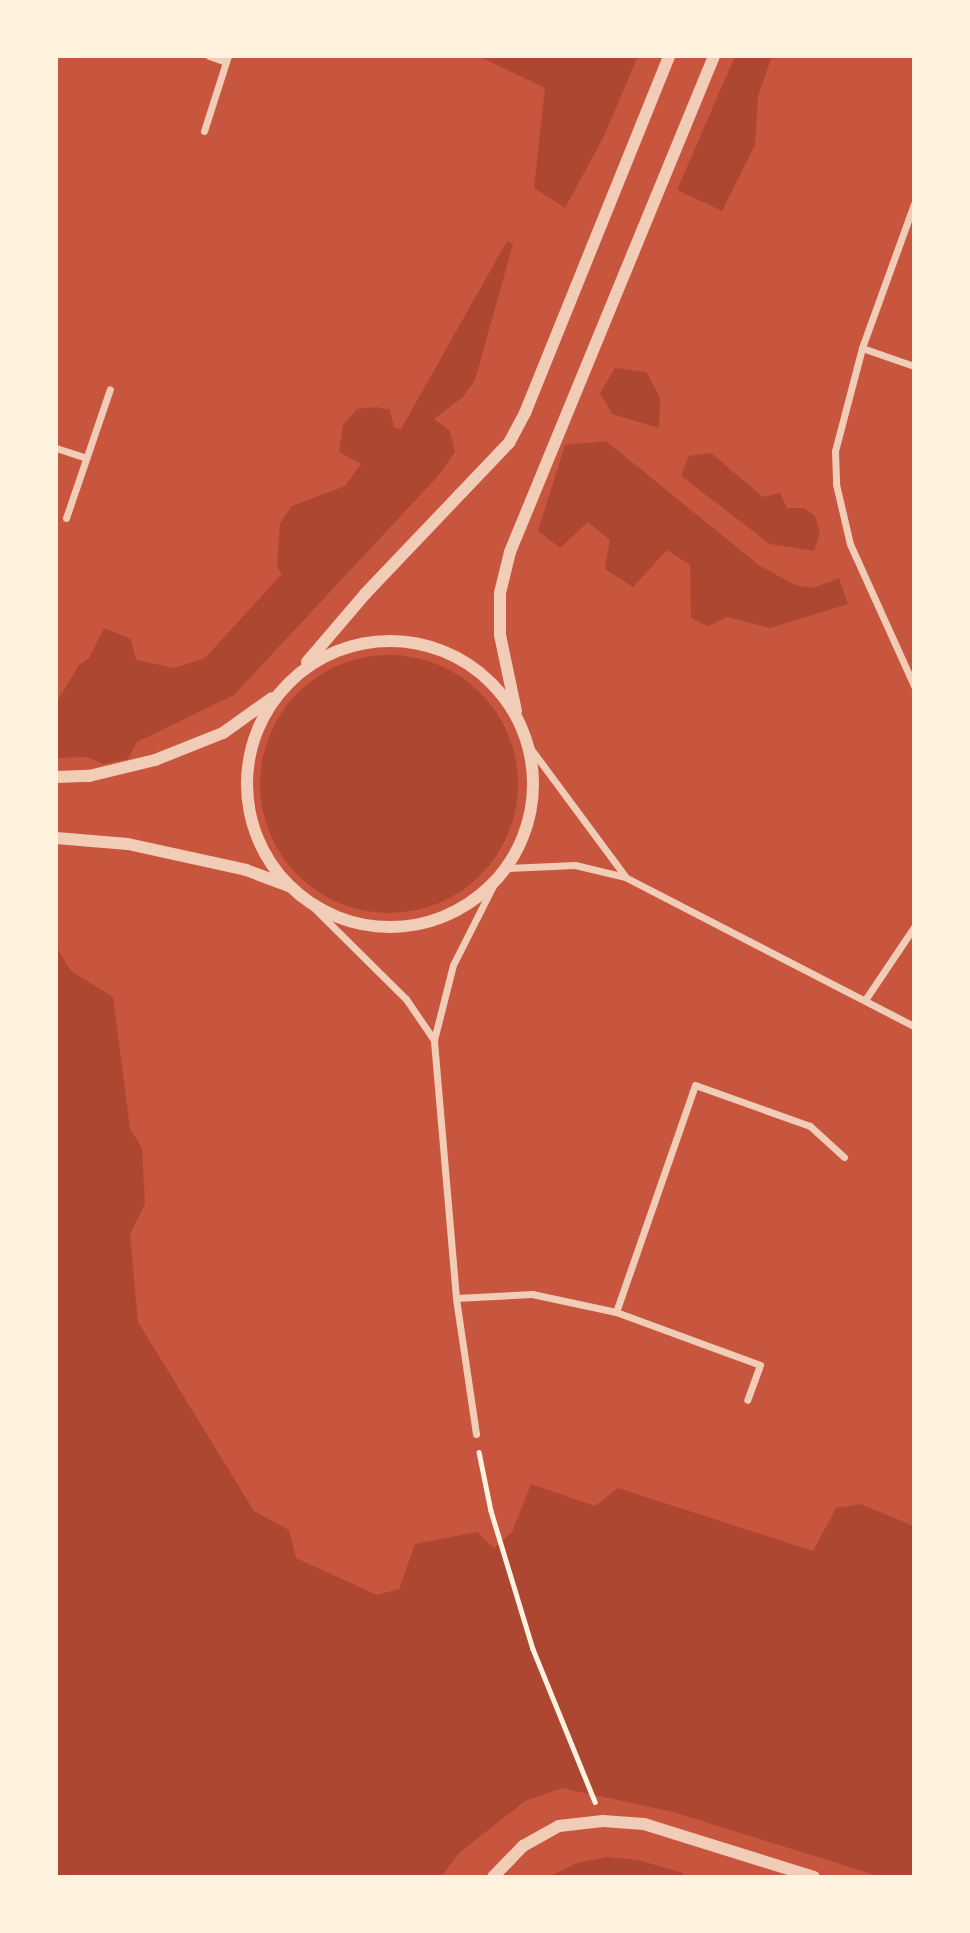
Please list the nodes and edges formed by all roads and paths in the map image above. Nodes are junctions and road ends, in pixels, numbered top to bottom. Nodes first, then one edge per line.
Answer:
1 (209, 56) edge
2 (669, 56) edge
3 (714, 56) edge
4 (227, 59) edge
5 (204, 131) dead end
6 (914, 204) edge
7 (862, 348) junction
8 (914, 366) edge
9 (110, 389) dead end
10 (56, 448) edge
11 (86, 458) junction
12 (66, 518) dead end
13 (298, 673) junction
14 (914, 686) edge
15 (279, 692) junction
16 (518, 718) junction
17 (528, 745) junction
18 (56, 777) edge
19 (56, 838) edge
20 (506, 868) junction
21 (625, 877) junction
22 (495, 882) junction
23 (289, 886) junction
24 (309, 903) junction
25 (914, 927) edge
26 (865, 1000) junction
27 (914, 1026) edge
28 (434, 1040) junction
29 (844, 1157) dead end
30 (456, 1298) junction
31 (616, 1312) junction
32 (747, 1400) dead end
33 (476, 1434) joint
34 (603, 1821) junction
35 (493, 1877) edge
36 (814, 1877) edge

1 - 4 street
2 - 13 street
3 - 16 street
4 - 5 street
6 - 7 street
7 - 8 street
7 - 14 street
9 - 11 street
10 - 11 street
11 - 12 street
13 - 15 street
13 - 16 street
15 - 18 street
15 - 23 street
16 - 17 street
17 - 20 street
17 - 21 street
19 - 23 street
20 - 21 street
20 - 22 street
21 - 26 street
22 - 24 street
22 - 28 street
23 - 24 street
24 - 28 street
25 - 26 street
26 - 27 street
28 - 30 street
29 - 31 street
30 - 31 street
30 - 33 street
31 - 32 street
33 - 34 path
34 - 35 street
34 - 36 street

